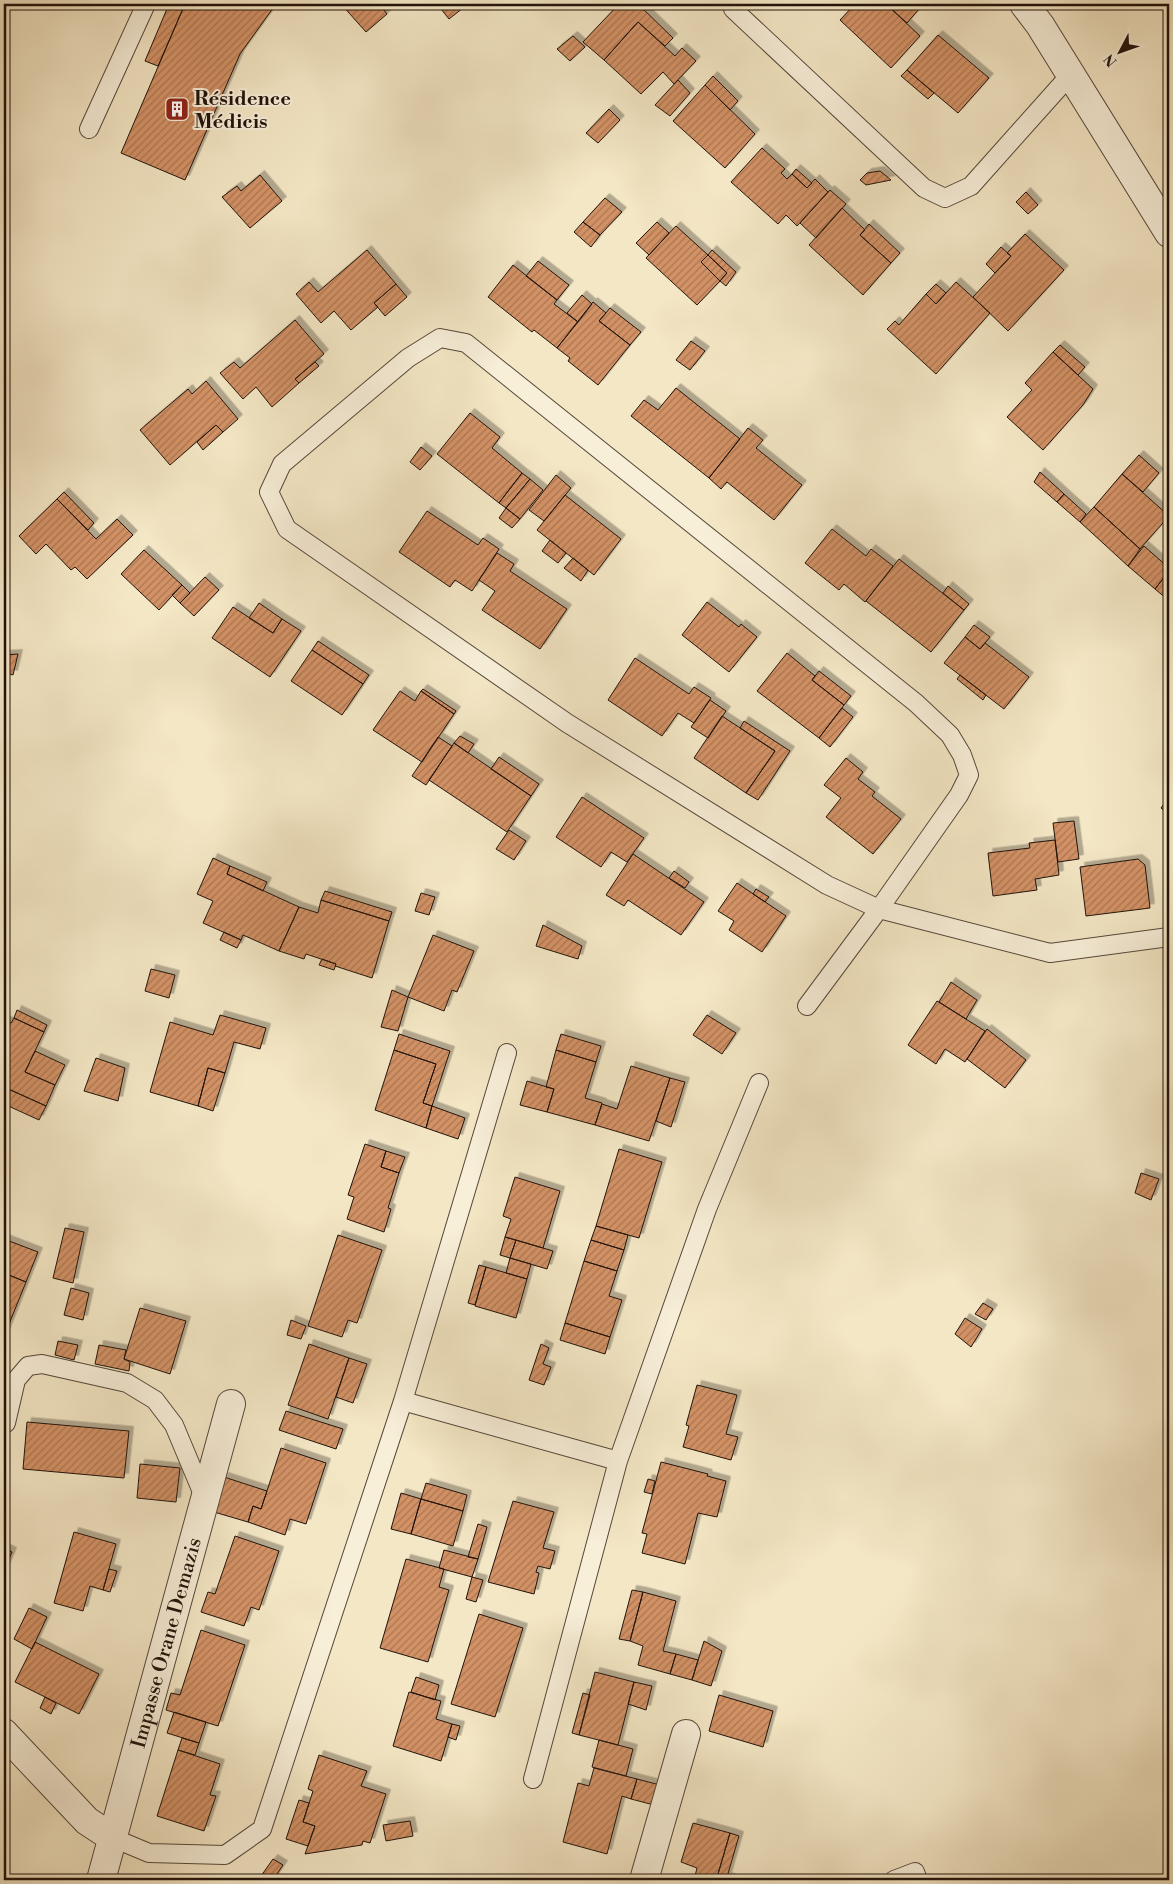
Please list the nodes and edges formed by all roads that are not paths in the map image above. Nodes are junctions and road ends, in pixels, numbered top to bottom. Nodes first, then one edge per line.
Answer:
1 (146, 4) edge
2 (1024, 4) edge
3 (733, 9) dead end
4 (1036, 14) edge
5 (1071, 74) junction
6 (89, 129) dead end
7 (1169, 233) edge
8 (879, 909) junction
9 (1169, 937) edge
10 (806, 1006) dead end
11 (507, 1053) dead end
12 (759, 1083) dead end
13 (403, 1401) junction
14 (231, 1404) dead end
15 (6, 1423) dead end
16 (618, 1461) junction
17 (205, 1500) junction
18 (4, 1733) edge
19 (686, 1734) dead end
20 (533, 1779) dead end
21 (113, 1838) junction
22 (101, 1880) edge
23 (644, 1880) edge
24 (894, 1880) edge
25 (918, 1880) edge

1 - 6 lane
2 - 4 street
3 - 5 lane
4 - 5 street
5 - 7 street
8 - 8 lane
8 - 9 lane
8 - 10 lane
11 - 13 lane
12 - 16 lane
13 - 16 lane
13 - 21 lane
14 - 17 street, Impasse Orane Demazis
15 - 17 lane
16 - 20 lane
17 - 21 street, Impasse Orane Demazis
18 - 21 street
19 - 23 street
21 - 22 street, Impasse Orane Demazis
24 - 25 lane

